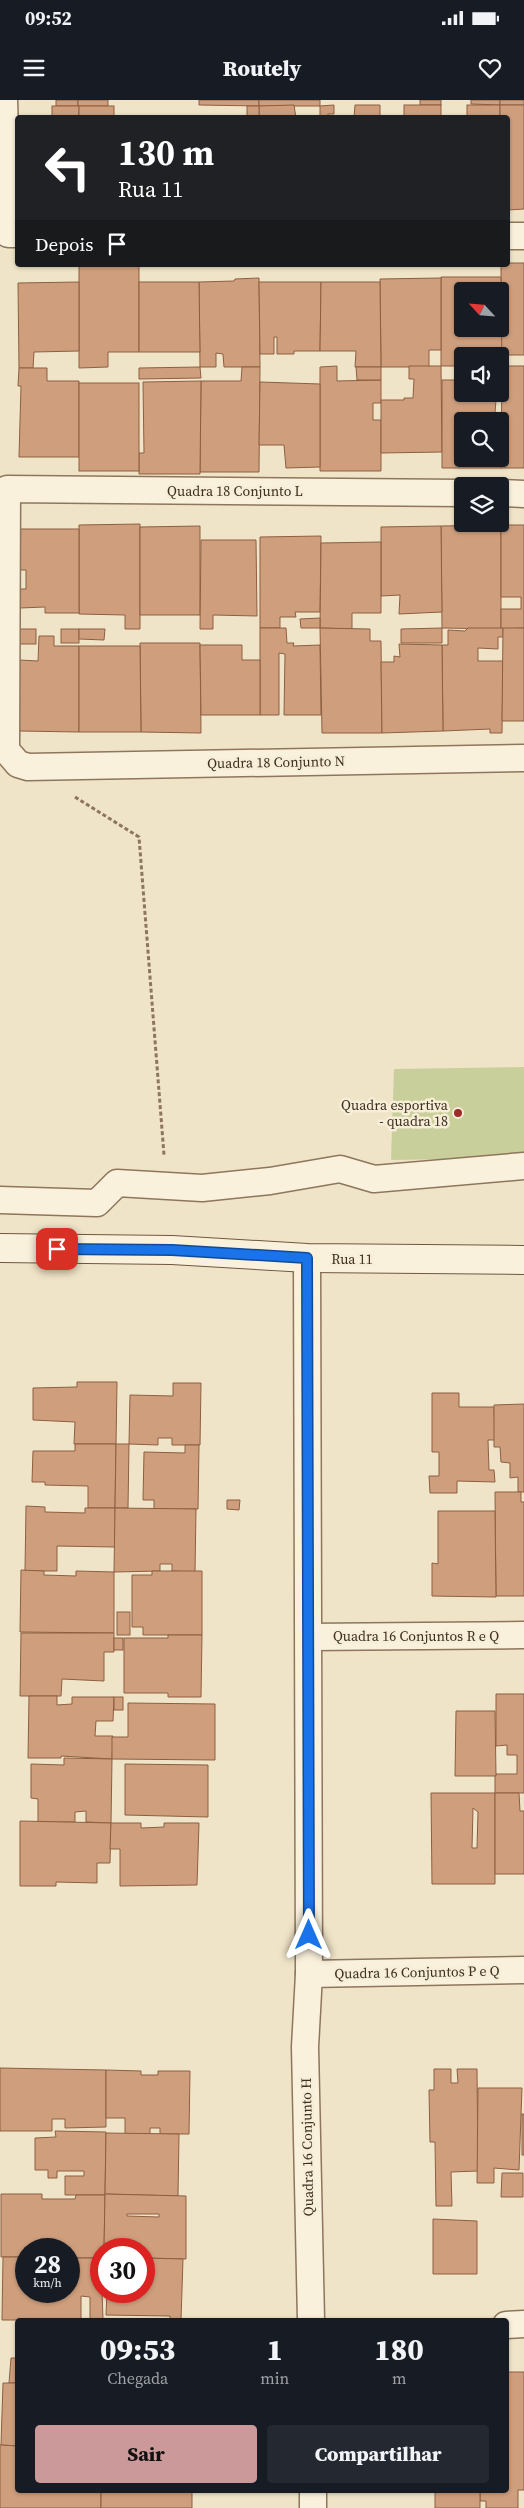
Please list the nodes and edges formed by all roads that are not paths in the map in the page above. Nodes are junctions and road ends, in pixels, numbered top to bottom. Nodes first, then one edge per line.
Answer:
1 (4, 100) edge
2 (13, 234) edge
3 (510, 236) edge
4 (524, 236) edge
5 (454, 493) edge
6 (509, 493) edge
7 (524, 494) edge
8 (524, 758) edge
9 (28, 767) joint
10 (524, 1166) edge
11 (0, 1200) edge
12 (0, 1248) edge
13 (307, 1258) junction
14 (524, 1260) edge
15 (524, 1635) edge
16 (309, 1637) junction
17 (524, 1970) edge
18 (309, 1974) junction
19 (311, 2318) edge
20 (509, 2324) edge
21 (524, 2324) edge
22 (314, 2493) edge
23 (313, 2508) edge

1 - 2 street
3 - 4 street
5 - 9 street, Quadra 18 Conjunto L
6 - 7 street
8 - 9 street, Quadra 18 Conjunto N
10 - 11 street
12 - 13 main road, Rua 11
13 - 14 main road, Rua 11
13 - 16 street, Quadra 16 Conjunto H
15 - 16 street, Quadra 16 Conjuntos R e Q
16 - 18 street, Quadra 16 Conjunto H
17 - 18 street, Quadra 16 Conjuntos P e Q
18 - 19 street, Quadra 16 Conjunto H
20 - 21 street
22 - 23 street

